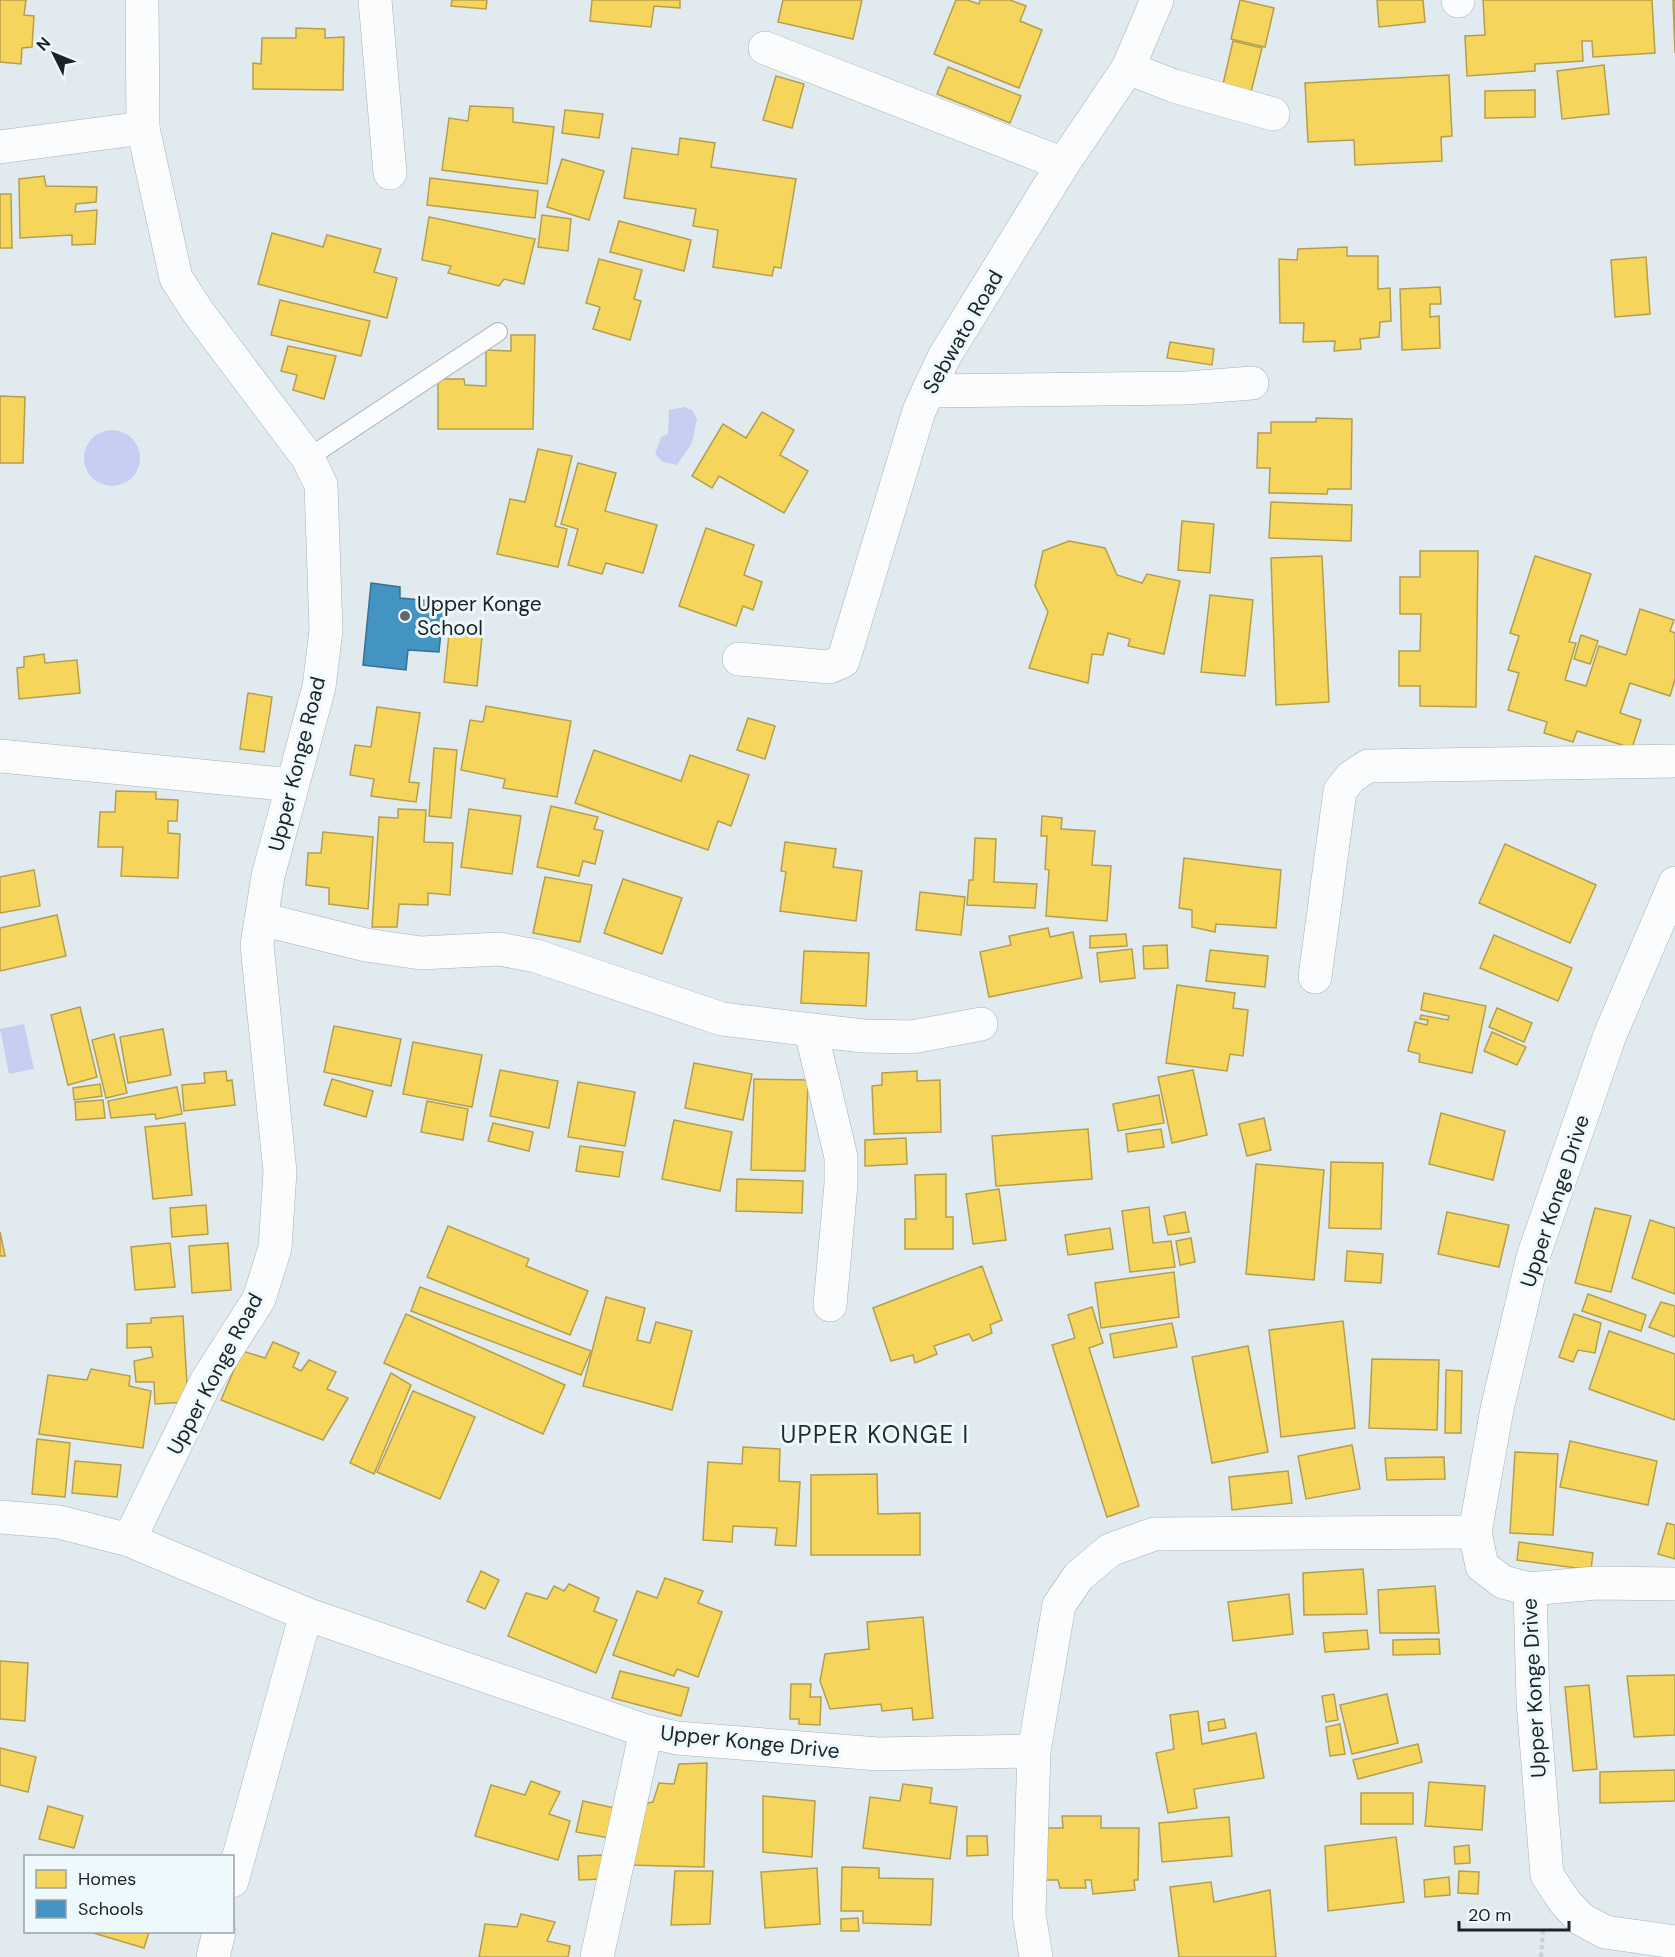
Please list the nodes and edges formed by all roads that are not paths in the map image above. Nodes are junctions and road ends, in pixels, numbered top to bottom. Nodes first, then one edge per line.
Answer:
1 (142, 0) edge
2 (375, 0) edge
3 (1157, 0) edge
4 (765, 48) dead end
5 (1128, 68) junction
6 (1273, 114) dead end
7 (143, 128) junction
8 (0, 147) edge
9 (1063, 164) junction
10 (390, 173) dead end
11 (498, 332) dead end
12 (1252, 383) dead end
13 (928, 391) junction
14 (308, 458) junction
15 (739, 660) dead end
16 (0, 756) edge
17 (1675, 760) edge
18 (292, 785) junction
19 (1675, 883) edge
20 (261, 919) junction
21 (1315, 977) dead end
22 (981, 1024) dead end
23 (812, 1031) junction
24 (831, 1305) dead end
25 (0, 1517) edge
26 (1475, 1532) junction
27 (129, 1540) junction
28 (1675, 1584) edge
29 (1530, 1589) junction
30 (306, 1614) junction
31 (646, 1731) junction
32 (1034, 1751) junction
33 (234, 1874) edge
34 (219, 1933) edge
35 (1675, 1942) edge
36 (213, 1957) edge
37 (597, 1957) edge
38 (1036, 1957) edge

1 - 7 street, Upper Konge Road
2 - 10 street
3 - 5 street, Sebwato Road
4 - 9 street
5 - 6 street
5 - 9 street, Sebwato Road
7 - 8 street
7 - 14 street, Upper Konge Road
9 - 13 street, Sebwato Road
11 - 14 lane
12 - 13 street
13 - 15 street, Sebwato Road
14 - 18 street, Upper Konge Road
16 - 18 street
17 - 21 street
18 - 20 street, Upper Konge Road
19 - 26 street, Upper Konge Drive
20 - 23 street
20 - 27 street, Upper Konge Road
22 - 23 street
23 - 24 street
25 - 27 street, Upper Konge Drive
26 - 29 street, Upper Konge Drive
26 - 32 street
27 - 30 street, Upper Konge Drive
28 - 29 street
29 - 35 street, Upper Konge Drive
30 - 31 street, Upper Konge Drive
30 - 33 street
31 - 32 street, Upper Konge Drive
31 - 37 street
32 - 38 street
34 - 36 street

